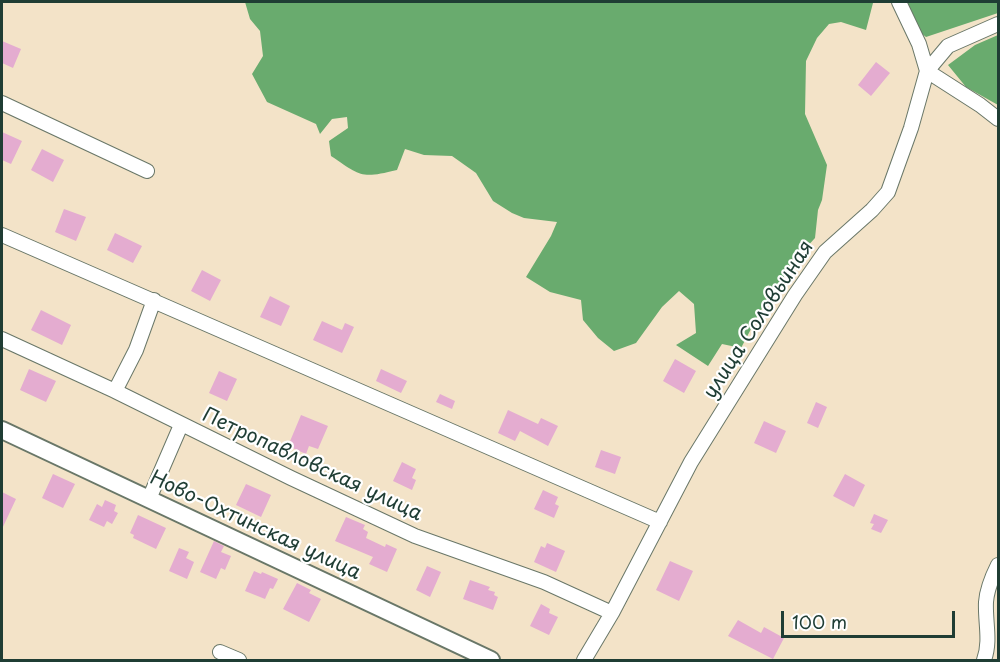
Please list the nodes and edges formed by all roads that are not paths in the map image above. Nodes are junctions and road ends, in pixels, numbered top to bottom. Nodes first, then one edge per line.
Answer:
1 (900, 2) edge
2 (999, 24) edge
3 (927, 71) junction
4 (2, 102) edge
5 (999, 120) edge
6 (147, 171) dead end
7 (2, 235) edge
8 (154, 300) junction
9 (2, 339) edge
10 (116, 391) junction
11 (181, 425) junction
12 (2, 430) edge
13 (148, 499) junction
14 (660, 522) junction
15 (999, 565) edge
16 (612, 613) junction
17 (220, 652) dead end
18 (239, 660) edge
19 (491, 660) edge
20 (584, 660) edge
21 (984, 660) edge

1 - 3 street
2 - 3 street
3 - 5 street
3 - 14 street, улица Соловьиная
4 - 6 street
7 - 8 street
8 - 10 street
8 - 14 street
9 - 10 street, Петропавловская улица
10 - 11 street, Петропавловская улица
11 - 13 street
11 - 16 street, Петропавловская улица
12 - 13 street, Ново-Охтинская улица
13 - 19 street, Ново-Охтинская улица
14 - 16 street, улица Соловьиная
15 - 21 street
16 - 20 street, улица Соловьиная
17 - 18 street

